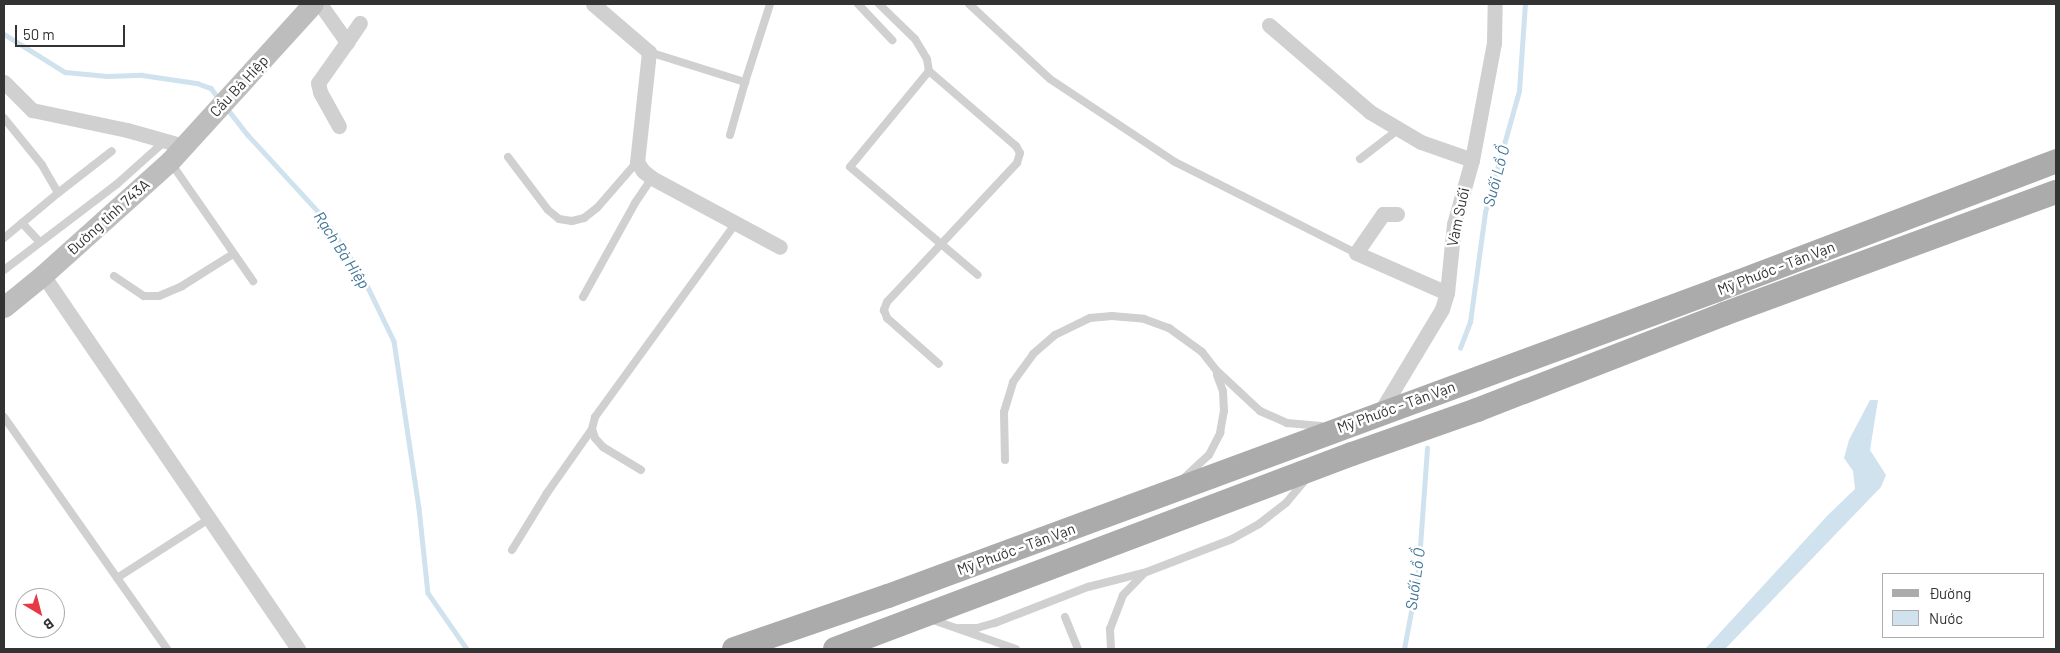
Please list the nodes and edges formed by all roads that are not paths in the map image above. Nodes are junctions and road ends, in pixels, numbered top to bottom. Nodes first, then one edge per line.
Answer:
1 (313, 4) edge
2 (320, 4) edge
3 (592, 4) edge
4 (770, 4) edge
5 (858, 4) edge
6 (879, 4) edge
7 (968, 4) edge
8 (1495, 4) edge
9 (360, 23) dead end
10 (1269, 25) dead end
11 (892, 40) dead end
12 (347, 42) junction
13 (649, 52) junction
14 (928, 71) junction
15 (4, 82) edge
16 (745, 82) junction
17 (4, 118) edge
18 (207, 120) joint
19 (339, 126) dead end
20 (1399, 129) junction
21 (730, 135) dead end
22 (173, 150) junction
23 (112, 151) dead end
24 (508, 157) dead end
25 (1360, 160) dead end
26 (1472, 160) junction
27 (2056, 161) edge
28 (637, 162) junction
29 (652, 178) junction
30 (2056, 192) edge
31 (58, 193) junction
32 (1397, 214) dead end
33 (22, 223) junction
34 (735, 224) junction
35 (4, 238) edge
36 (40, 242) junction
37 (941, 243) junction
38 (780, 247) dead end
39 (233, 254) junction
40 (1356, 254) junction
41 (4, 270) edge
42 (43, 275) junction
43 (978, 275) dead end
44 (114, 276) dead end
45 (254, 281) dead end
46 (1447, 293) junction
47 (583, 297) dead end
48 (4, 307) edge
49 (939, 364) dead end
50 (1216, 370) junction
51 (1379, 414) junction
52 (4, 417) edge
53 (1349, 424) junction
54 (592, 429) junction
55 (1006, 460) dead end
56 (1316, 468) junction
57 (642, 470) dead end
58 (1171, 491) junction
59 (209, 518) junction
60 (512, 550) dead end
61 (1144, 573) junction
62 (117, 578) junction
63 (921, 616) junction
64 (1065, 617) dead end
65 (959, 628) junction
66 (868, 643) edge
67 (167, 649) edge
68 (298, 649) edge
69 (734, 649) edge
70 (835, 649) edge
71 (1016, 649) edge
72 (1078, 649) edge
73 (1111, 649) edge

1 - 18 main road, Cầu Bà Hiệp
2 - 12 street
3 - 13 street
4 - 16 lane
5 - 11 lane
6 - 14 lane
7 - 40 lane
8 - 26 street, Vàm Suối
9 - 12 street
10 - 20 street
12 - 19 street
13 - 16 lane
13 - 28 street
14 - 37 lane
14 - 37 lane
15 - 22 street
16 - 21 lane
17 - 31 lane
18 - 22 main road, Đường tỉnh 743A
20 - 25 lane
20 - 26 street
22 - 36 lane
22 - 39 lane
22 - 42 main road, Đường tỉnh 743A
23 - 31 lane
24 - 28 lane
26 - 46 street, Vàm Suối
27 - 51 main road, Mỹ Phước - Tân Vạn
28 - 29 street
29 - 34 street
29 - 47 lane
30 - 56 main road, Mỹ Phước - Tân Vạn
31 - 33 lane
32 - 40 street
33 - 35 lane
33 - 36 lane
34 - 38 street
34 - 54 lane
36 - 41 lane
37 - 43 lane
37 - 49 lane
39 - 44 lane
39 - 45 lane
40 - 46 street
42 - 48 main road, Đường tỉnh 743A
42 - 59 street
46 - 51 street, Vàm Suối
50 - 53 lane
50 - 55 lane
50 - 58 lane
51 - 53 main road, Mỹ Phước - Tân Vạn
52 - 62 lane
53 - 58 main road, Mỹ Phước - Tân Vạn
54 - 57 lane
54 - 60 lane
56 - 61 lane
56 - 63 main road, Mỹ Phước - Tân Vạn
58 - 69 main road, Mỹ Phước - Tân Vạn
59 - 62 lane
59 - 68 street
61 - 65 lane
61 - 73 lane
62 - 67 lane
63 - 65 lane
63 - 66 main road, Mỹ Phước - Tân Vạn
64 - 72 lane
65 - 71 lane
66 - 70 main road, Mỹ Phước - Tân Vạn

